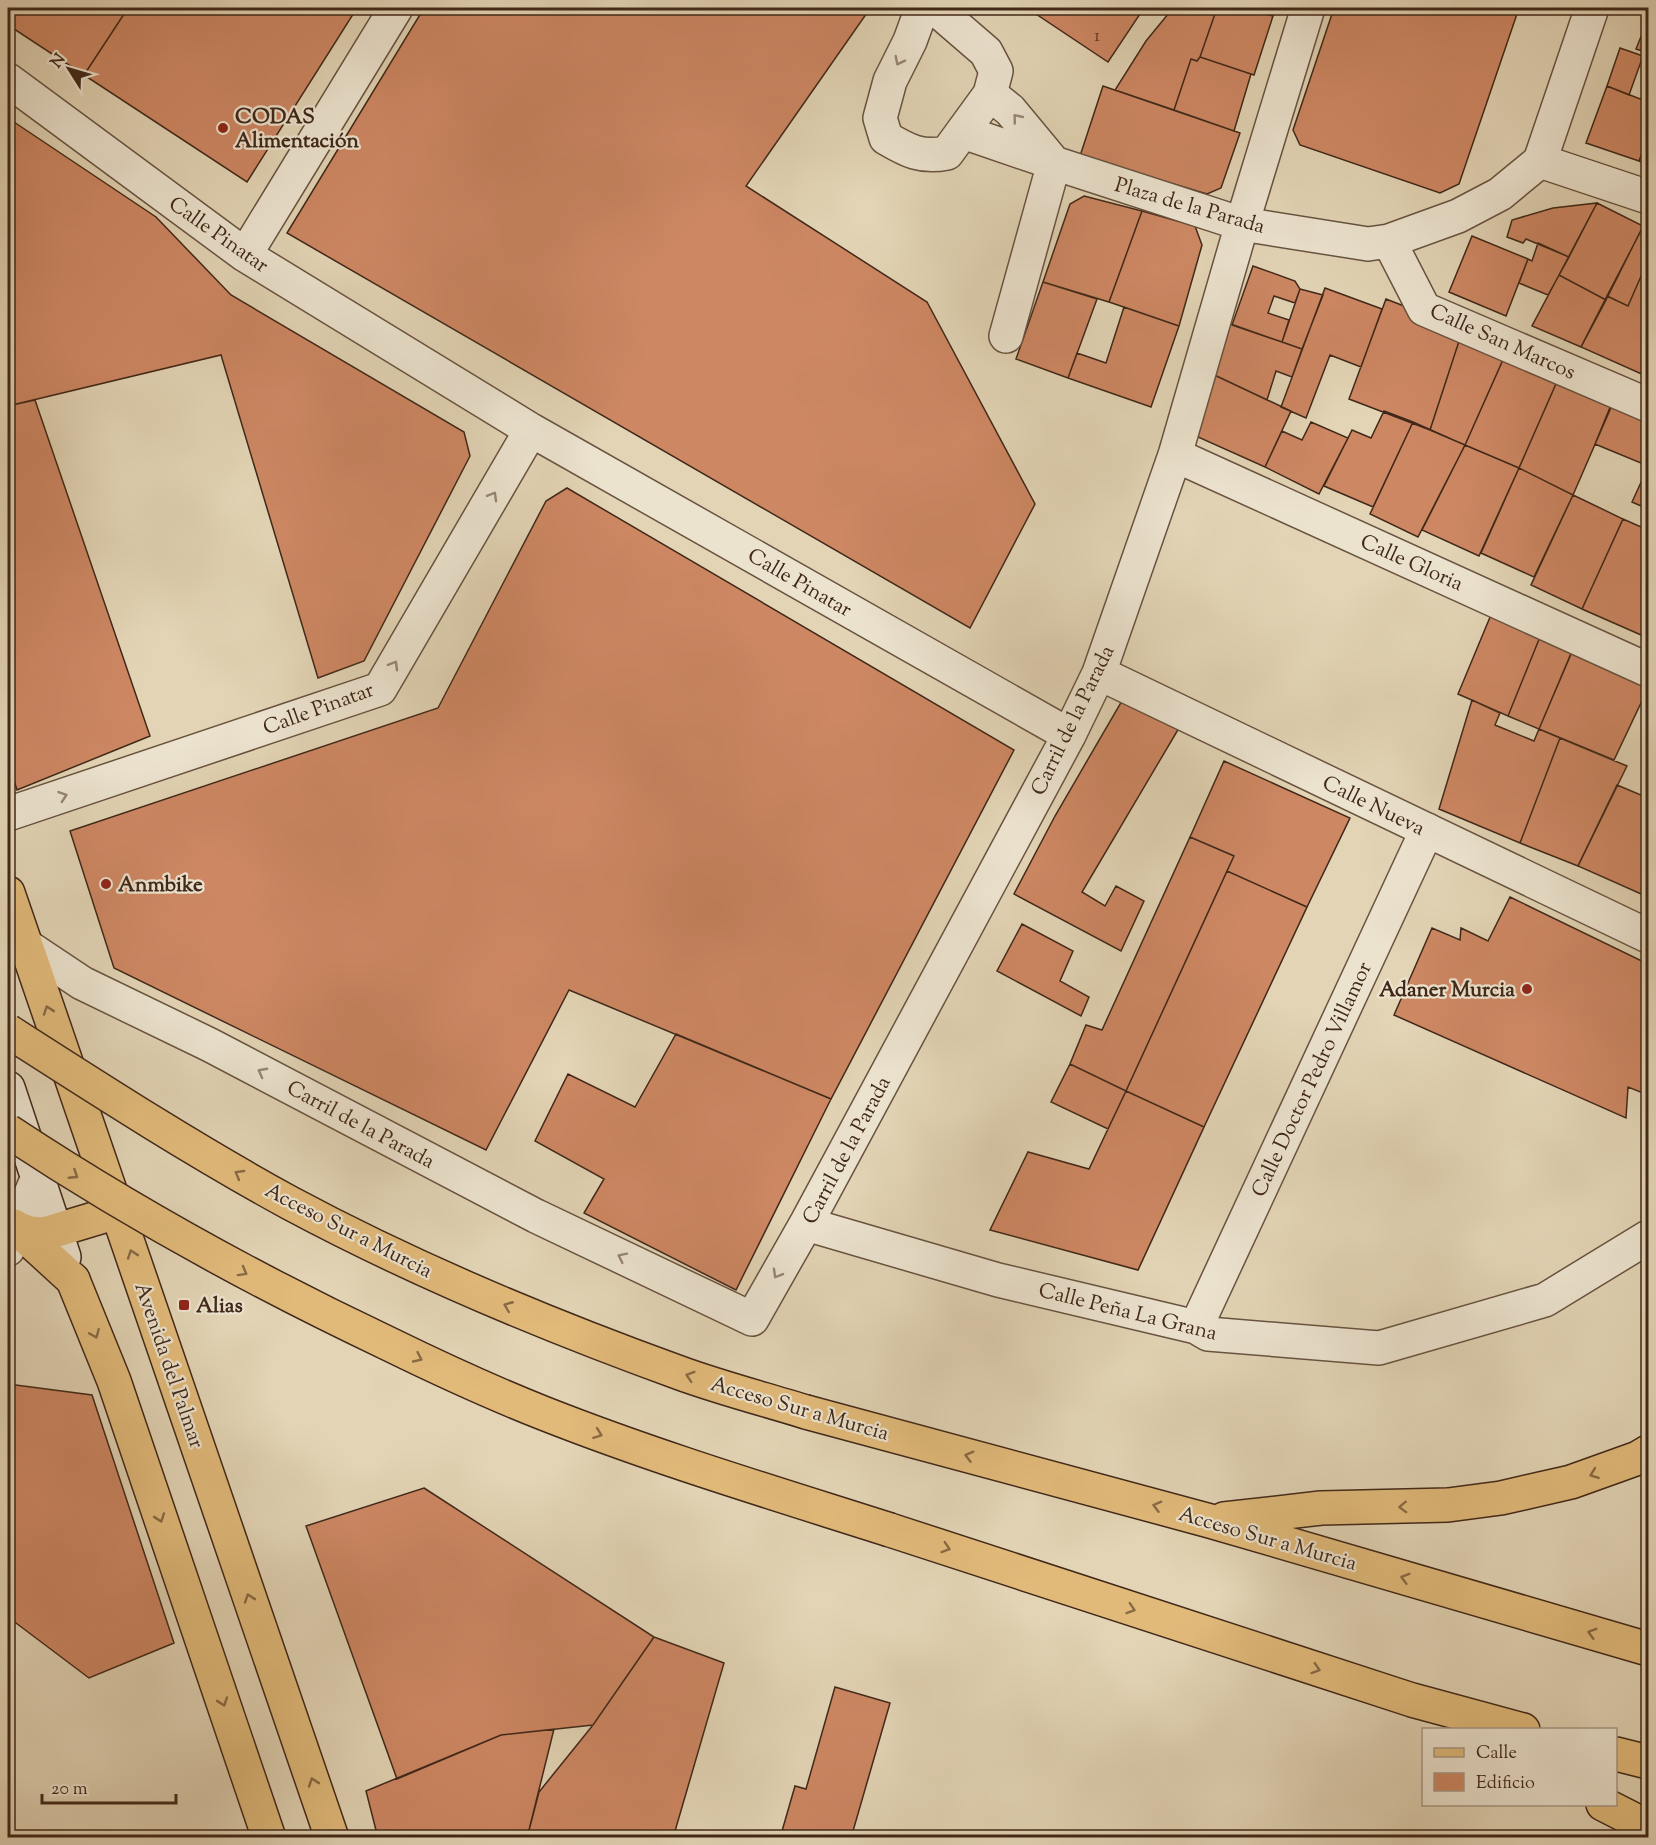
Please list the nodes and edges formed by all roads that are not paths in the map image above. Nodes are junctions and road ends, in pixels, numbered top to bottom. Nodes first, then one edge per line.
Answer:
1 (396, 8) edge
2 (922, 8) edge
3 (934, 8) edge
4 (1308, 8) edge
5 (1592, 8) edge
6 (8, 80) edge
7 (990, 94) junction
8 (963, 132) junction
9 (1540, 161) junction
10 (1054, 164) junction
11 (1648, 197) edge
12 (1242, 224) junction
13 (1389, 241) junction
14 (245, 255) junction
15 (1006, 336) dead end
16 (1648, 405) edge
17 (531, 430) junction
18 (1175, 455) junction
19 (1648, 670) edge
20 (1099, 673) junction
21 (1069, 735) junction
22 (8, 814) edge
23 (1427, 830) junction
24 (8, 893) edge
25 (1648, 936) edge
26 (25, 945) junction
27 (8, 1031) edge
28 (8, 1088) edge
29 (8, 1131) edge
30 (37, 1179) junction
31 (117, 1212) junction
32 (806, 1224) junction
33 (55, 1232) junction
34 (10, 1233) edge
35 (1648, 1237) edge
36 (73, 1280) junction
37 (1196, 1327) junction
38 (1648, 1452) edge
39 (1210, 1521) junction
40 (1648, 1649) edge
41 (1412, 1701) junction
42 (1452, 1728) edge
43 (1515, 1728) edge
44 (1617, 1754) edge
45 (1648, 1762) edge
46 (1607, 1806) edge
47 (1648, 1827) edge
48 (269, 1838) edge
49 (332, 1838) edge

1 - 14 street
2 -> 8 street
3 - 7 street
4 - 12 street, Carril de la Parada
5 - 9 street
6 - 14 street, Calle Pinatar
7 - 8 street
10 -> 7 street
8 - 10 street, Plaza de la Parada
9 - 11 street
9 - 13 street, Plaza de la Parada
10 - 12 street, Plaza de la Parada
10 - 15 street
12 - 13 street, Plaza de la Parada
12 - 18 street, Carril de la Parada
13 - 16 street, Calle San Marcos
14 - 17 street, Calle Pinatar
17 - 21 street, Calle Pinatar
22 -> 17 street, Calle Pinatar
18 - 19 street, Calle Gloria
18 - 20 street, Carril de la Parada
20 - 21 street, Carril de la Parada
20 - 23 street, Calle Nueva
21 - 32 street, Carril de la Parada
23 - 25 street, Calle Nueva
23 - 37 street, Calle Doctor Pedro Villamor
24 - 26 main road, Avenida del Palmar
31 -> 26 main road, Avenida del Palmar
32 -> 26 street, Carril de la Parada
39 -> 27 main road, Acceso Sur a Murcia, bridge
28 - 30 street
29 -> 41 main road, bridge
30 - 33 street
30 - 34 street
31 - 33 main road
49 -> 31 main road, Avenida del Palmar
32 - 37 street, Calle Peña La Grana
33 - 34 main road
33 - 36 street
34 - 36 main road
35 - 37 street, Calle Peña La Grana
36 -> 48 main road
38 -> 39 main road
40 -> 39 main road, Acceso Sur a Murcia
41 - 42 main road
41 - 43 main road
44 - 45 main road
46 - 47 main road

